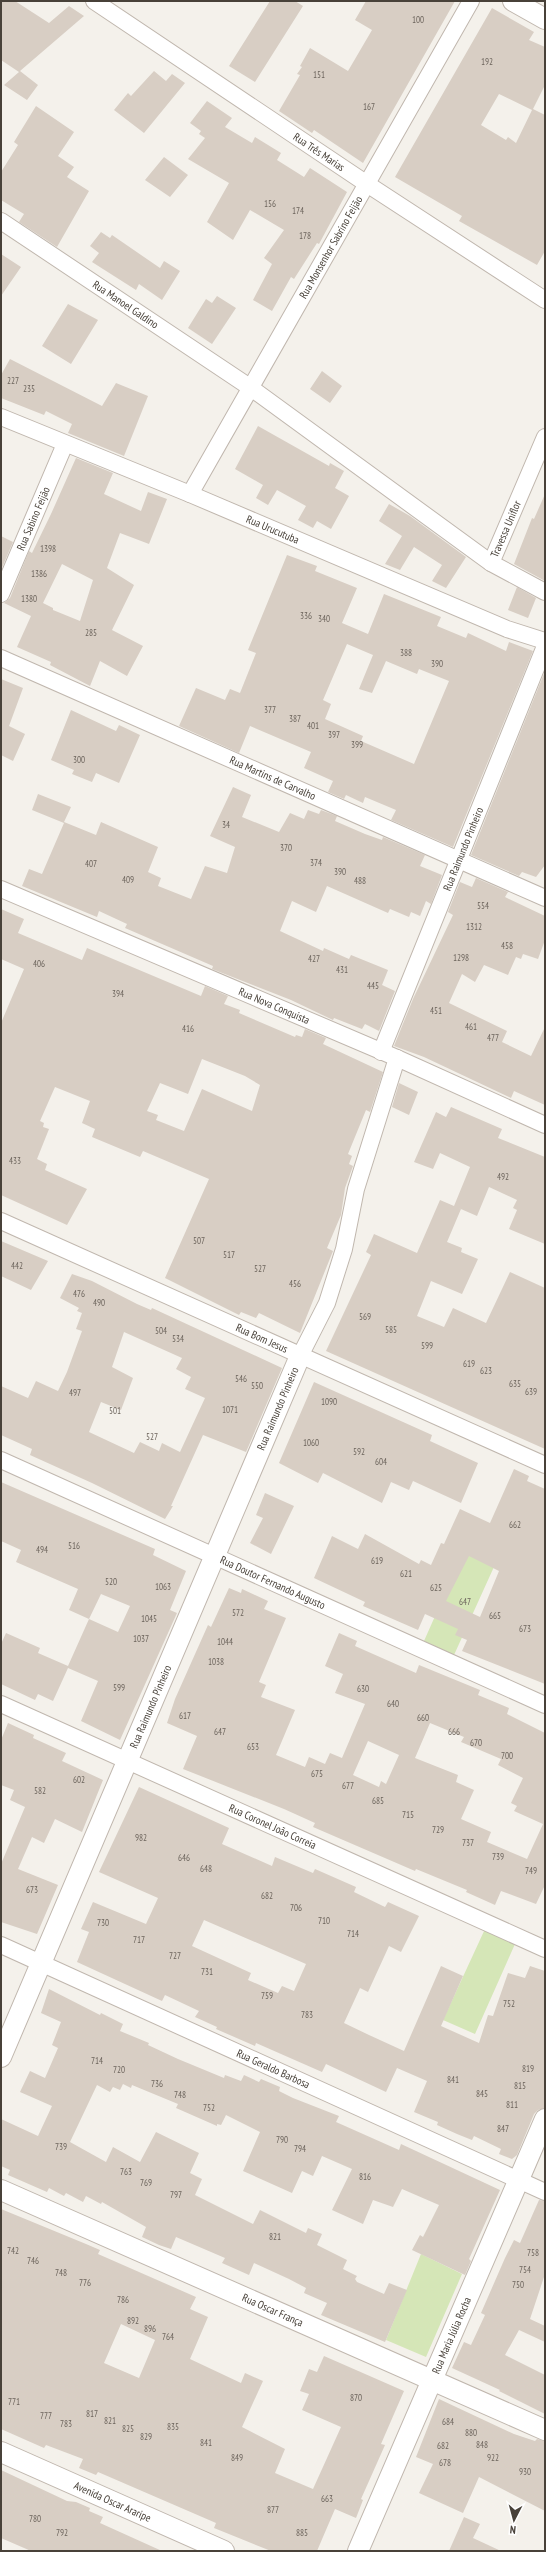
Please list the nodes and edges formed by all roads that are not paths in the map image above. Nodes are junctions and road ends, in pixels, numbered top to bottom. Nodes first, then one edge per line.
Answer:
1 (94, 1) edge
2 (471, 1) edge
3 (513, 1) edge
4 (545, 19) edge
5 (367, 184) junction
6 (1, 221) edge
7 (545, 300) edge
8 (251, 388) junction
9 (1, 417) edge
10 (545, 437) edge
11 (66, 444) junction
12 (190, 494) junction
13 (491, 563) junction
14 (545, 592) edge
15 (1, 594) edge
16 (545, 641) edge
17 (545, 646) edge
18 (1, 658) edge
19 (459, 860) junction
20 (1, 889) edge
21 (545, 898) edge
22 (381, 1052) junction
23 (397, 1058) junction
24 (545, 1126) edge
25 (1, 1222) edge
26 (300, 1356) junction
27 (1, 1460) edge
28 (545, 1465) edge
29 (215, 1556) junction
30 (1, 1704) edge
31 (545, 1705) edge
32 (127, 1760) junction
33 (1, 1945) edge
34 (545, 1949) edge
35 (40, 1962) junction
36 (1, 2057) edge
37 (545, 2119) edge
38 (520, 2181) junction
39 (1, 2190) edge
40 (545, 2192) edge
41 (432, 2379) junction
42 (545, 2430) edge
43 (1, 2452) edge
44 (224, 2551) edge
45 (358, 2551) edge

1 - 5 street, Rua Três Marias
2 - 5 street, Rua Monsenhor Sabrino Feijão
3 - 4 street
5 - 7 street, Rua Três Marias
5 - 8 street, Rua Monsenhor Sabrino Feijão
6 - 8 street, Rua Manoel Galdino
8 - 12 street, Rua Monsenhor Sabrino Feijão
8 - 13 street, Rua Manoel Galdino
9 - 11 street, Rua Urucutuba
10 - 13 street, Travessa Uniflor
11 - 12 street, Rua Urucutuba
11 - 15 street, Rua Sabino Feijão
12 - 16 street, Rua Urucutuba
13 - 14 street, Travessa Uniflor
17 - 19 street, Rua Raimundo Pinheiro
18 - 19 street, Rua Martins de Carvalho
19 - 21 street, Rua Martins de Carvalho
19 - 22 street, Rua Raimundo Pinheiro
20 - 22 street, Rua Nova Conquista
22 - 23 street, Rua Nova Conquista
23 - 24 street, Rua Nova Conquista
23 - 26 street
25 - 26 street, Rua Bom Jesus
26 - 28 street, Rua Bom Jesus
26 - 29 street, Rua Raimundo Pinheiro
27 - 29 street, Rua Doutor Fernando Augusto
29 - 31 street, Rua Doutor Fernando Augusto
29 - 32 street, Rua Raimundo Pinheiro
30 - 32 street, Rua Coronel João Correia
32 - 34 street, Rua Coronel João Correia
32 - 35 street, Rua Raimundo Pinheiro
33 - 35 street, Rua Geraldo Barbosa
35 - 36 street, Rua Raimundo Pinheiro
35 - 38 street, Rua Geraldo Barbosa
37 - 38 street, Rua Maria Júlia Rocha
38 - 40 street, Rua Geraldo Barbosa
38 - 41 street, Rua Maria Júlia Rocha
39 - 41 street, Rua Oscar França
41 - 42 street, Rua Oscar França
41 - 45 street, Rua Maria Júlia Rocha
43 - 44 street, Avenida Oscar Araripe

